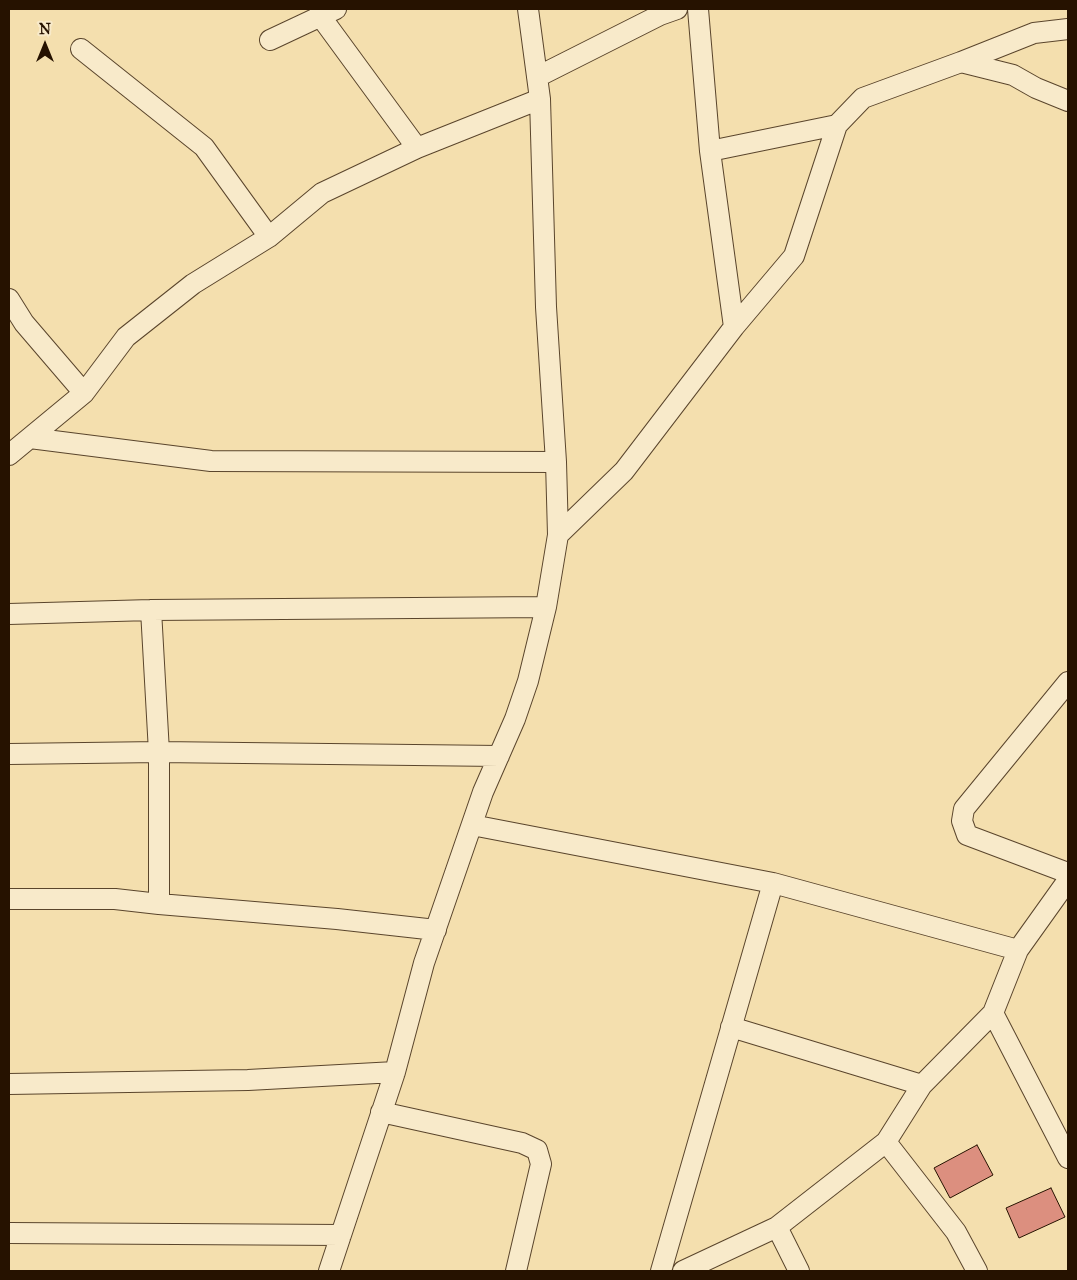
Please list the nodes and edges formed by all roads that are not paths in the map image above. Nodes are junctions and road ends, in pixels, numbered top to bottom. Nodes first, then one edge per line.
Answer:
1 (528, 9) edge
2 (698, 9) edge
3 (665, 11) edge
4 (329, 13) edge
5 (1068, 29) edge
6 (270, 40) dead end
7 (81, 49) dead end
8 (961, 62) junction
9 (537, 78) junction
10 (540, 99) junction
11 (1068, 101) edge
12 (837, 125) junction
13 (417, 148) junction
14 (710, 151) junction
15 (269, 237) junction
16 (9, 299) edge
17 (734, 327) junction
18 (84, 393) junction
19 (30, 438) junction
20 (9, 455) edge
21 (556, 462) junction
22 (558, 535) junction
23 (546, 607) junction
24 (151, 610) junction
25 (9, 614) edge
26 (1068, 682) edge
27 (159, 752) junction
28 (9, 754) edge
29 (499, 756) junction
30 (472, 825) junction
31 (1068, 873) edge
32 (1068, 880) edge
33 (773, 883) junction
34 (9, 898) edge
35 (159, 904) junction
36 (436, 930) junction
37 (1018, 950) junction
38 (993, 1013) junction
39 (731, 1027) junction
40 (395, 1072) junction
41 (9, 1084) edge
42 (922, 1085) junction
43 (382, 1112) junction
44 (886, 1142) junction
45 (1068, 1158) edge
46 (777, 1227) junction
47 (9, 1233) edge
48 (341, 1235) junction
49 (329, 1271) edge
50 (516, 1271) edge
51 (661, 1271) edge
52 (683, 1271) edge
53 (799, 1271) edge
54 (977, 1271) edge

1 - 9 street
2 - 14 street
3 - 9 street
4 - 6 street
4 - 13 street
5 - 8 street
7 - 15 street
8 - 11 street
8 - 12 street
9 - 10 street
10 - 13 street
10 - 21 street
12 - 14 street
12 - 17 street
13 - 15 street
14 - 17 street
15 - 18 street
16 - 18 street
17 - 22 street
18 - 19 street
19 - 20 street
19 - 21 street
21 - 22 street
22 - 23 street
23 - 24 street
23 - 29 street
24 - 25 street
24 - 27 street
26 - 31 street
27 - 28 street
27 - 29 street
27 - 35 street
29 - 30 street
30 - 33 street
30 - 36 street
32 - 37 street
33 - 37 street
33 - 39 street
34 - 35 street
35 - 36 street
36 - 40 street
37 - 38 street
38 - 42 street
38 - 45 street
39 - 42 street
39 - 51 street
40 - 41 street
40 - 43 street
42 - 44 street
43 - 48 street
43 - 50 street
44 - 46 street
44 - 54 street
46 - 52 street
46 - 53 street
47 - 48 street
48 - 49 street

